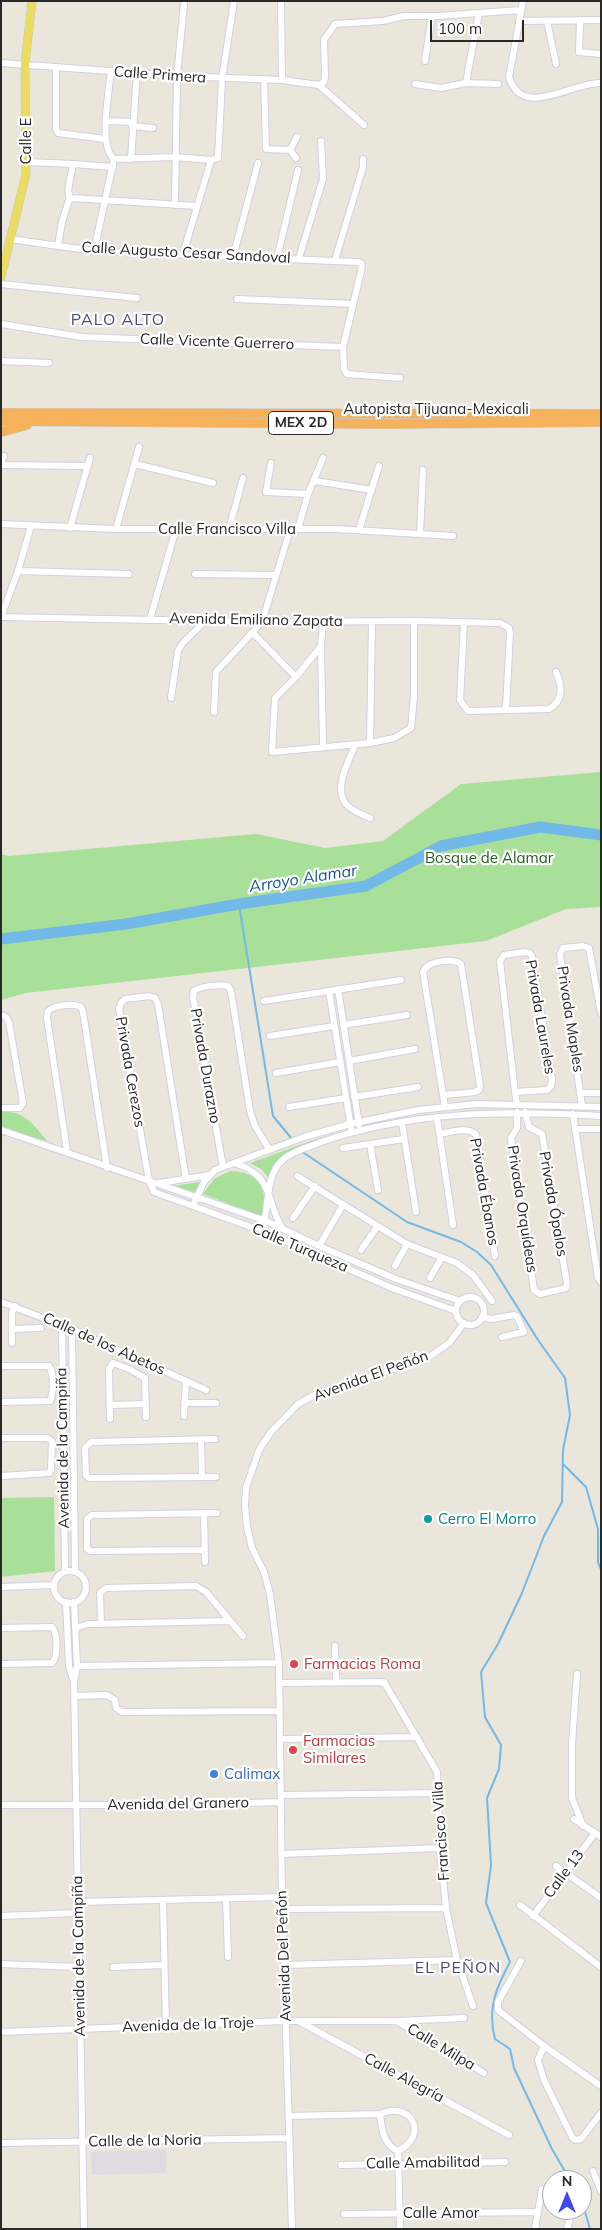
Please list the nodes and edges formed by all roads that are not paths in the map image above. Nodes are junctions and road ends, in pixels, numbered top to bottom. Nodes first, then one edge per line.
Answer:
1 (32, 1) edge
2 (234, 1) edge
3 (281, 1) edge
4 (522, 1) edge
5 (184, 4) dead end
6 (521, 10) junction
7 (479, 13) junction
8 (432, 16) junction
9 (601, 20) edge
10 (519, 21) junction
11 (547, 21) junction
12 (580, 21) junction
13 (601, 54) edge
14 (425, 61) dead end
15 (1, 63) edge
16 (26, 64) junction
17 (556, 64) dead end
18 (56, 67) junction
19 (111, 72) junction
20 (136, 73) junction
21 (177, 76) junction
22 (222, 78) junction
23 (264, 80) junction
24 (282, 80) junction
25 (466, 83) junction
26 (601, 83) edge
27 (415, 84) dead end
28 (498, 84) dead end
29 (319, 85) junction
30 (107, 121) junction
31 (132, 124) junction
32 (364, 125) dead end
33 (153, 128) dead end
34 (297, 137) dead end
35 (105, 139) junction
36 (321, 141) dead end
37 (290, 150) junction
38 (175, 157) junction
39 (296, 158) dead end
40 (114, 159) junction
41 (131, 159) junction
42 (215, 159) junction
43 (363, 159) dead end
44 (27, 162) junction
45 (258, 163) dead end
46 (73, 164) junction
47 (112, 167) junction
48 (298, 170) dead end
49 (70, 198) junction
50 (105, 200) junction
51 (175, 205) junction
52 (198, 206) junction
53 (10, 239) junction
54 (58, 246) junction
55 (94, 251) junction
56 (183, 254) junction
57 (233, 257) junction
58 (277, 258) junction
59 (299, 258) junction
60 (335, 260) junction
61 (1, 277) edge
62 (1, 284) edge
63 (137, 298) dead end
64 (237, 299) dead end
65 (353, 304) junction
66 (1, 324) edge
67 (343, 347) junction
68 (1, 361) edge
69 (49, 364) dead end
70 (400, 378) dead end
71 (1, 413) edge
72 (601, 414) edge
73 (1, 421) edge
74 (37, 422) junction
75 (601, 422) edge
76 (1, 432) edge
77 (139, 447) dead end
78 (4, 456) dead end
79 (90, 458) dead end
80 (323, 458) dead end
81 (270, 463) dead end
82 (1, 464) edge
83 (135, 464) junction
84 (88, 466) junction
85 (378, 466) dead end
86 (423, 470) dead end
87 (243, 478) dead end
88 (315, 481) junction
89 (213, 483) dead end
90 (372, 490) junction
91 (308, 494) junction
92 (1, 524) edge
93 (31, 526) junction
94 (70, 528) junction
95 (116, 529) junction
96 (176, 529) junction
97 (229, 529) junction
98 (298, 529) junction
99 (290, 530) junction
100 (359, 530) junction
101 (420, 534) junction
102 (453, 536) dead end
103 (18, 571) junction
104 (128, 574) dead end
105 (196, 574) dead end
106 (276, 575) junction
107 (1, 617) edge
108 (150, 619) junction
109 (206, 620) junction
110 (323, 621) junction
111 (414, 621) junction
112 (262, 622) junction
113 (372, 622) junction
114 (464, 623) junction
115 (253, 633) junction
116 (321, 646) junction
117 (556, 672) dead end
118 (296, 677) junction
119 (171, 698) dead end
120 (506, 708) junction
121 (214, 712) dead end
122 (370, 743) junction
123 (355, 745) junction
124 (323, 747) junction
125 (370, 818) dead end
126 (401, 980) dead end
127 (338, 989) junction
128 (329, 991) junction
129 (264, 1001) dead end
130 (601, 1013) edge
131 (407, 1015) dead end
132 (1, 1016) edge
133 (343, 1025) junction
134 (334, 1026) junction
135 (270, 1036) dead end
136 (415, 1050) dead end
137 (349, 1061) junction
138 (340, 1062) junction
139 (276, 1073) dead end
140 (418, 1087) dead end
141 (515, 1092) junction
142 (581, 1093) junction
143 (601, 1093) edge
144 (444, 1094) junction
145 (354, 1097) junction
146 (346, 1098) junction
147 (517, 1104) junction
148 (445, 1106) junction
149 (582, 1106) junction
150 (289, 1107) dead end
151 (601, 1107) edge
152 (1, 1108) edge
153 (517, 1112) junction
154 (525, 1112) junction
155 (574, 1114) junction
156 (601, 1116) edge
157 (437, 1118) junction
158 (358, 1122) junction
159 (402, 1123) junction
160 (350, 1124) junction
161 (575, 1129) junction
162 (1, 1130) edge
163 (325, 1130) junction
164 (601, 1130) edge
165 (360, 1131) junction
166 (352, 1133) junction
167 (440, 1134) junction
168 (404, 1139) junction
169 (328, 1140) junction
170 (370, 1144) junction
171 (343, 1148) dead end
172 (269, 1149) junction
173 (67, 1151) junction
174 (233, 1163) junction
175 (223, 1167) junction
176 (108, 1168) junction
177 (210, 1174) junction
178 (297, 1176) dead end
179 (186, 1179) junction
180 (149, 1181) junction
181 (158, 1184) junction
182 (315, 1186) junction
183 (378, 1190) dead end
184 (269, 1191) junction
185 (196, 1196) junction
186 (193, 1205) junction
187 (343, 1205) junction
188 (416, 1212) dead end
189 (293, 1218) dead end
190 (266, 1221) junction
191 (454, 1225) dead end
192 (377, 1227) junction
193 (282, 1228) junction
194 (262, 1231) junction
195 (407, 1244) junction
196 (319, 1246) junction
197 (361, 1250) dead end
198 (495, 1256) dead end
199 (442, 1257) junction
200 (395, 1266) dead end
201 (430, 1278) dead end
202 (601, 1282) edge
203 (551, 1292) joint
204 (460, 1301) junction
205 (492, 1301) dead end
206 (1, 1302) edge
207 (15, 1306) junction
208 (456, 1311) junction
209 (482, 1317) junction
210 (464, 1323) junction
211 (62, 1324) junction
212 (41, 1328) dead end
213 (12, 1329) junction
214 (72, 1329) junction
215 (502, 1337) dead end
216 (12, 1343) dead end
217 (136, 1357) junction
218 (1, 1366) edge
219 (129, 1369) junction
220 (186, 1381) junction
221 (63, 1383) junction
222 (52, 1384) junction
223 (206, 1390) dead end
224 (1, 1402) edge
225 (184, 1403) junction
226 (216, 1403) dead end
227 (146, 1404) junction
228 (110, 1405) junction
229 (184, 1416) dead end
230 (146, 1417) dead end
231 (110, 1419) dead end
232 (1, 1438) edge
233 (215, 1439) dead end
234 (201, 1440) junction
235 (52, 1456) junction
236 (64, 1457) junction
237 (74, 1460) junction
238 (86, 1460) junction
239 (1, 1476) edge
240 (202, 1476) junction
241 (216, 1476) dead end
242 (64, 1495) junction
243 (74, 1495) junction
244 (216, 1513) dead end
245 (204, 1514) junction
246 (87, 1533) junction
247 (74, 1534) junction
248 (205, 1550) junction
249 (205, 1562) dead end
250 (65, 1571) junction
251 (74, 1571) junction
252 (54, 1586) junction
253 (1, 1587) edge
254 (66, 1602) junction
255 (74, 1602) junction
256 (75, 1621) junction
257 (229, 1621) junction
258 (88, 1624) junction
259 (101, 1624) junction
260 (1, 1628) edge
261 (76, 1628) junction
262 (243, 1636) dead end
263 (61, 1638) junction
264 (76, 1638) junction
265 (335, 1646) dead end
266 (69, 1654) junction
267 (76, 1654) junction
268 (279, 1663) junction
269 (1, 1664) edge
270 (77, 1666) junction
271 (577, 1674) dead end
272 (336, 1682) junction
273 (74, 1683) junction
274 (279, 1683) junction
275 (75, 1696) junction
276 (279, 1711) junction
277 (418, 1737) junction
278 (280, 1739) junction
279 (439, 1793) junction
280 (280, 1799) junction
281 (1, 1805) edge
282 (75, 1805) junction
283 (574, 1820) dead end
284 (583, 1826) junction
285 (598, 1835) edge
286 (440, 1848) junction
287 (282, 1854) junction
288 (556, 1866) dead end
289 (567, 1872) junction
290 (282, 1897) junction
291 (601, 1898) edge
292 (226, 1899) junction
293 (163, 1900) junction
294 (77, 1902) junction
295 (520, 1905) dead end
296 (446, 1908) junction
297 (282, 1909) junction
298 (78, 1913) junction
299 (1, 1916) edge
300 (533, 1916) junction
301 (228, 1957) dead end
302 (457, 1960) junction
303 (521, 1961) dead end
304 (1, 1964) edge
305 (164, 1965) junction
306 (284, 1965) junction
307 (79, 1967) junction
308 (113, 1967) dead end
309 (601, 1967) edge
310 (472, 2006) dead end
311 (464, 2018) dead end
312 (285, 2021) junction
313 (397, 2021) junction
314 (299, 2022) junction
315 (166, 2027) junction
316 (81, 2029) junction
317 (1, 2032) edge
318 (544, 2046) junction
319 (484, 2073) dead end
320 (601, 2086) edge
321 (601, 2112) edge
322 (380, 2114) junction
323 (289, 2116) junction
324 (509, 2135) dead end
325 (290, 2138) junction
326 (82, 2142) junction
327 (1, 2143) edge
328 (398, 2151) junction
329 (505, 2162) dead end
330 (399, 2164) junction
331 (341, 2165) dead end
332 (593, 2171) dead end
333 (542, 2189) dead end
334 (601, 2191) edge
335 (538, 2212) junction
336 (400, 2213) junction
337 (344, 2214) dead end
338 (84, 2229) edge
339 (292, 2229) edge
340 (400, 2229) edge
341 (535, 2229) edge

1 - 16 main road, Calle E
2 - 22 street
3 - 24 street
4 - 6 street
5 - 21 street
6 - 7 street
6 - 10 street
7 - 8 street
7 - 25 street
8 - 14 street
8 - 29 street
9 - 12 street
10 - 11 street
10 - 26 street
11 - 12 street
11 - 17 street
12 - 13 street
15 - 16 street, Calle Primera
16 - 18 street, Calle Primera
16 - 44 main road, Calle E
18 - 19 street, Calle Primera
18 - 35 street
19 - 20 street, Calle Primera
19 - 30 street
20 - 21 street, Calle Primera
20 - 31 street
21 - 22 street, Calle Primera
21 - 38 street
22 - 23 street, Calle Primera
22 - 42 street
23 - 24 street, Calle Primera
23 - 37 street
24 - 29 street, Calle Primera
25 - 27 street
25 - 28 street
29 - 32 street
30 - 31 street
30 - 35 street
31 - 33 street
31 - 41 street
34 - 37 street
35 - 40 street
36 - 59 street
37 - 39 street
38 - 41 street
38 - 42 street
38 - 51 street
40 - 41 street
40 - 47 street
42 - 52 street
43 - 60 street
44 - 46 street
44 - 53 main road, Calle E
45 - 57 street
46 - 47 street
46 - 49 street
47 - 50 street
48 - 58 street
49 - 50 street
49 - 54 street
50 - 51 street
50 - 55 street
51 - 52 street
52 - 56 street
53 - 54 street, Calle Augusto Cesar Sandoval
53 - 61 main road, Calle E
54 - 55 street, Calle Augusto Cesar Sandoval
55 - 56 street, Calle Augusto Cesar Sandoval
56 - 57 street, Calle Augusto Cesar Sandoval
57 - 58 street, Calle Augusto Cesar Sandoval
58 - 59 street, Calle Augusto Cesar Sandoval
59 - 60 street, Calle Augusto Cesar Sandoval
60 - 65 street, Calle Augusto Cesar Sandoval
62 - 63 street
64 - 65 street
65 - 67 street
66 - 67 street, Calle Vicente Guerrero
67 - 70 street
68 - 69 street
71 - 72 highway, Autopista Tijuana-Mexicali / MEX 2D
73 - 74 highway, Autopista Tijuana-Mexicali / MEX 2D
74 - 75 highway, Autopista Tijuana-Mexicali / MEX 2D
74 - 76 highway
77 - 83 street
78 - 82 street
79 - 84 street
80 - 88 street
81 - 91 street
82 - 84 street
83 - 89 street
83 - 95 street
84 - 94 street
85 - 90 street
86 - 101 street
87 - 97 street
88 - 90 street
88 - 91 street
90 - 100 street
91 - 98 street
92 - 93 street, Calle Francisco Villa
93 - 94 street, Calle Francisco Villa
93 - 103 street
94 - 95 street, Calle Francisco Villa
95 - 96 street, Calle Francisco Villa
96 - 97 street, Calle Francisco Villa
96 - 108 street
97 - 99 street, Calle Francisco Villa
98 - 99 street, Calle Francisco Villa
98 - 100 street, Calle Francisco Villa
99 - 106 street
100 - 101 street, Calle Francisco Villa
101 - 102 street, Calle Francisco Villa
103 - 104 street
103 - 107 street
105 - 106 street
106 - 112 street
107 - 108 street, Avenida Emiliano Zapata
108 - 109 street, Avenida Emiliano Zapata
109 - 112 street, Avenida Emiliano Zapata
109 - 119 street
110 - 112 street, Avenida Emiliano Zapata
110 - 113 street, Avenida Emiliano Zapata
110 - 116 street
111 - 113 street, Avenida Emiliano Zapata
111 - 114 street, Avenida Emiliano Zapata
111 - 122 street
112 - 115 street
113 - 122 street
114 - 120 street, Avenida Emiliano Zapata
114 - 120 street
115 - 118 street
115 - 121 street
116 - 118 street
116 - 124 street
117 - 120 street
118 - 124 street
122 - 123 street
123 - 124 street
123 - 125 street
126 - 127 street
127 - 128 street
127 - 133 street
128 - 129 street
128 - 134 street
130 - 142 street, Privada Maples
131 - 133 street
132 - 152 street
133 - 137 street
134 - 135 street
134 - 138 street
136 - 137 street
137 - 145 street
138 - 139 street
138 - 146 street
140 - 145 street
141 - 141 street, Privada Laureles
141 - 147 street, Privada Laureles
142 - 143 street, Privada Maples
142 - 149 street, Privada Maples
144 - 144 street
144 - 148 street
145 - 158 street
146 - 150 street
146 - 160 street
147 - 148 street
147 - 149 street
148 - 158 street
149 - 151 street
153 - 154 street
153 - 157 street
153 - 203 street, Privada Orquídeas
154 - 155 street
154 - 203 street, Privada Ópalos
155 - 156 street
155 - 161 street
157 - 159 street
157 - 167 street
158 - 160 street
158 - 165 street
159 - 165 street
159 - 168 street
160 - 163 street
160 - 166 street
161 - 164 street
161 - 202 street
162 - 173 street, Calle Turqueza
163 - 169 street
163 - 172 street
165 - 166 street
166 - 169 street
167 - 191 street
167 - 198 street, Privada Ébanos
168 - 170 street
168 - 188 street
169 - 184 street
170 - 171 street
170 - 183 street
172 - 174 street
172 - 175 street, Privada Durazno
173 - 176 street, Calle Turqueza
173 - 176 street
174 - 175 street
174 - 184 street
175 - 177 street
176 - 180 street, Calle Turqueza
177 - 179 street
177 - 185 street
178 - 182 street
179 - 180 street, Privada Cerezos
179 - 181 street
180 - 181 street, Calle Turqueza
180 - 186 street, Calle Turqueza
181 - 185 street, Calle Turqueza
182 - 187 street
182 - 189 street
184 - 190 street
184 - 193 street
185 - 186 street
185 - 190 street, Calle Turqueza
186 - 194 street, Calle Turqueza
187 - 192 street
187 - 196 street
190 - 193 street, Calle Turqueza
190 - 194 street
192 - 195 street
192 - 197 street
193 - 196 street, Calle Turqueza
194 - 208 street, Calle Turqueza
195 - 199 street
195 - 200 street
196 - 204 street, Calle Turqueza
199 - 201 street
199 - 205 street
204 - 208 street
204 - 209 street
206 - 207 street, Calle de los Abetos
207 - 211 street, Calle de los Abetos
207 - 213 street
208 - 210 street
209 - 210 street
209 - 215 street
210 - 268 street, Avenida El Peñón
211 - 214 street, Calle de los Abetos
211 - 221 street, Avenida de la Campiña
212 - 213 street
213 - 216 street
214 - 217 street, Calle de los Abetos
214 - 237 street, Avenida de la Campiña
217 - 219 street
217 - 220 street, Calle de los Abetos
218 - 222 street
219 - 227 street
219 - 228 street
220 - 223 street, Calle de los Abetos
220 - 225 street
221 - 222 street
221 - 236 street, Avenida de la Campiña
222 - 224 street
225 - 226 street
225 - 229 street
227 - 228 street
227 - 230 street
228 - 231 street
232 - 235 street
233 - 234 street
234 - 238 street
234 - 240 street
235 - 236 street
235 - 239 street
236 - 242 street, Avenida de la Campiña
237 - 238 street
237 - 243 street, Avenida de la Campiña
238 - 240 street
240 - 241 street
242 - 243 street
242 - 250 street, Avenida de la Campiña
243 - 247 street, Avenida de la Campiña
244 - 245 street
245 - 246 street
245 - 248 street
246 - 247 street
246 - 248 street
247 - 251 street, Avenida de la Campiña
248 - 249 street
250 - 251 street
250 - 252 street
251 - 255 street
252 - 253 street
252 - 254 street
254 - 255 street
254 - 263 street, Avenida de la Campiña
255 - 256 street, Avenida de la Campiña
256 - 258 street
256 - 261 street, Avenida de la Campiña
257 - 259 street
257 - 259 street
257 - 262 street
258 - 259 street
258 - 261 street
260 - 263 street
261 - 264 street, Avenida de la Campiña
263 - 264 street
263 - 266 street, Avenida de la Campiña
263 - 269 street
264 - 267 street, Avenida de la Campiña
265 - 272 street
266 - 267 street
266 - 273 street, Avenida de la Campiña
267 - 270 street, Avenida de la Campiña
268 - 270 street
268 - 274 street, Avenida El Peñón
270 - 273 street, Avenida de la Campiña
271 - 284 street
272 - 274 street, Francisco Villa
272 - 277 street, Francisco Villa
273 - 275 street, Avenida de la Campiña
274 - 276 street, Avenida Del Peñón
275 - 276 street
275 - 282 street, Avenida de la Campiña
276 - 278 street, Avenida Del Peñón
277 - 278 street
277 - 279 street, Francisco Villa
278 - 280 street, Avenida Del Peñón
279 - 280 street, Avenida del Granero
279 - 286 street, Francisco Villa
280 - 282 street, Avenida del Granero
280 - 287 street, Avenida Del Peñón
281 - 282 street, Avenida del Granero
282 - 294 street, Avenida de la Campiña
283 - 284 street
284 - 285 street
285 - 289 street, Calle 13
286 - 287 street
286 - 296 street, Francisco Villa
287 - 290 street, Avenida Del Peñón
288 - 289 street
289 - 291 street
289 - 300 street, Calle 13
290 - 292 street
290 - 297 street, Avenida Del Peñón
292 - 293 street
292 - 301 street
293 - 294 street
293 - 305 street
294 - 298 street, Avenida de la Campiña
295 - 300 street
296 - 297 street
296 - 302 street, Francisco Villa
297 - 306 street, Avenida Del Peñón
298 - 299 street
298 - 307 street, Avenida de la Campiña
300 - 309 street
302 - 306 street
302 - 310 street, Francisco Villa
303 - 318 street
304 - 307 street
305 - 308 street
305 - 315 street
306 - 312 street, Avenida Del Peñón
307 - 316 street, Avenida de la Campiña
311 - 313 street, Avenida de la Troje
312 - 314 street, Avenida de la Troje
312 - 315 street, Avenida de la Troje
312 - 323 street, Avenida Del Peñón
313 - 314 street, Avenida de la Troje
313 - 319 street, Calle Milpa
314 - 324 street, Calle Alegría
315 - 316 street, Avenida de la Troje
316 - 317 street, Avenida de la Troje
316 - 326 street, Avenida de la Campiña
318 - 320 street
318 - 321 street
322 - 323 street, Calle Alegría
322 - 328 street
322 - 328 street, Calle Alegría
323 - 325 street, Avenida Del Peñón
325 - 326 street, Calle de la Noria
325 - 339 street, Avenida Del Peñón
326 - 327 street, Calle de la Noria
326 - 338 street, Avenida de la Campiña
328 - 330 street
329 - 330 street, Calle Amabilitad
330 - 331 street, Calle Amabilitad
330 - 336 street
332 - 334 street
333 - 335 street
335 - 336 street, Calle Amor
335 - 341 street
336 - 337 street, Calle Amor
336 - 340 street

